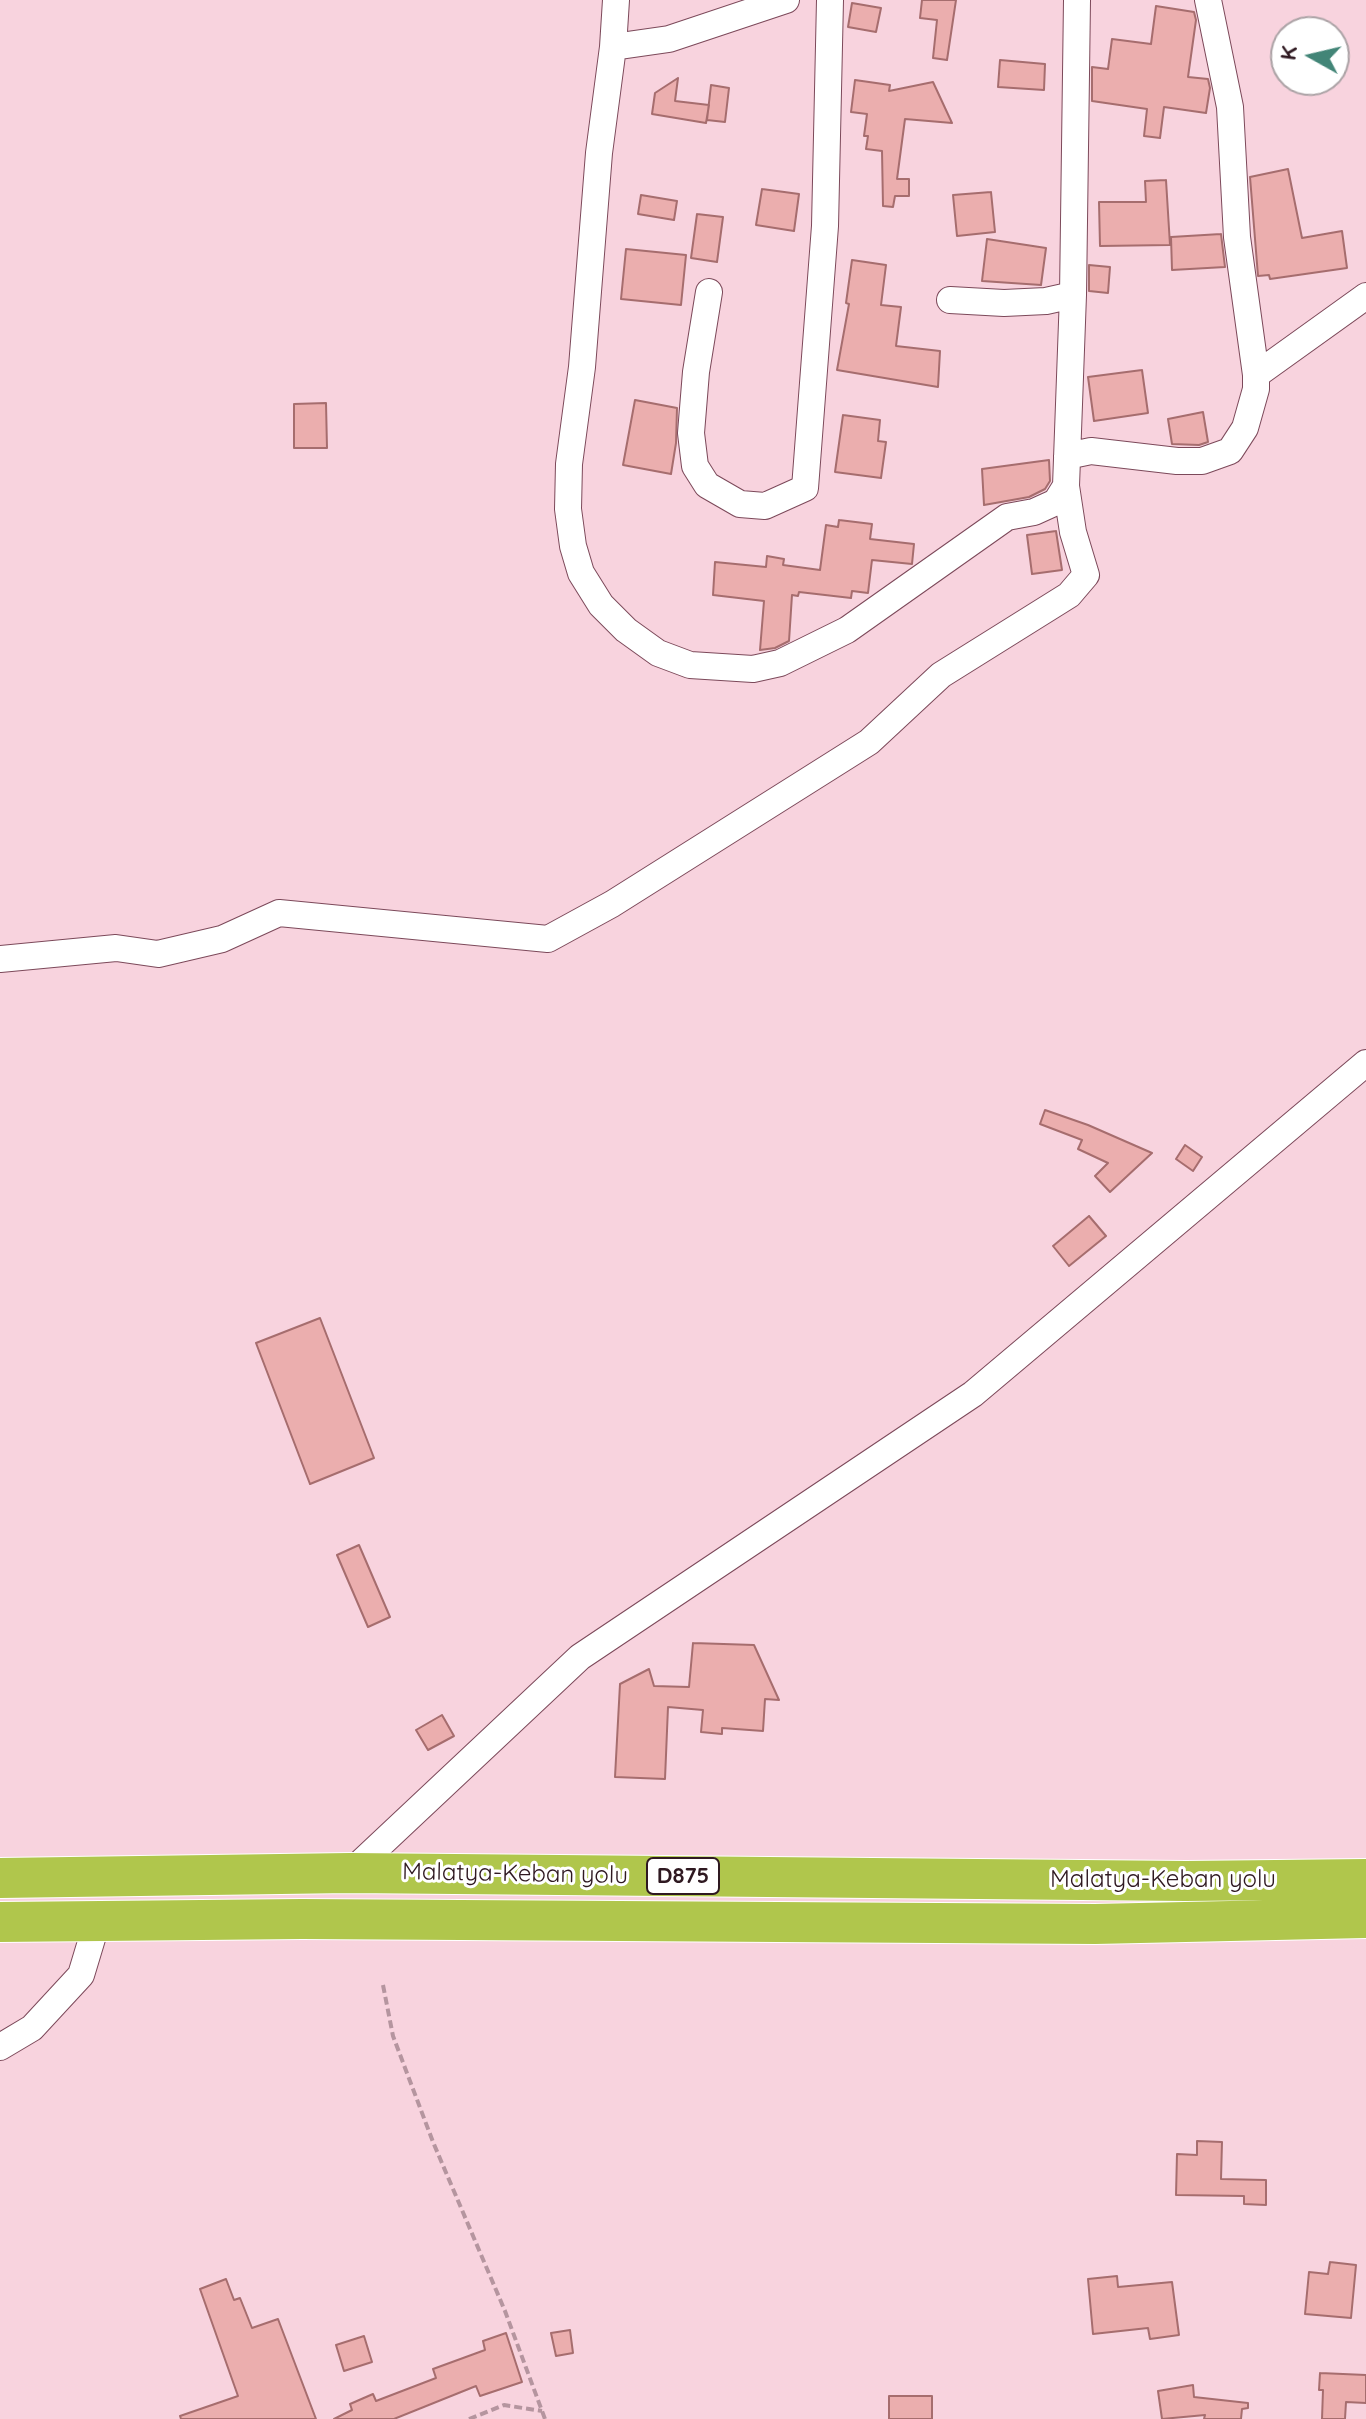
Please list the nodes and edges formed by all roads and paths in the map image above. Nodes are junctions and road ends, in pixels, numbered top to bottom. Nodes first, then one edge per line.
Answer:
1 (616, 0) edge
2 (786, 0) edge
3 (830, 0) edge
4 (1077, 0) edge
5 (1208, 0) edge
6 (613, 47) junction
7 (709, 292) dead end
8 (1073, 295) junction
9 (1366, 296) edge
10 (950, 300) dead end
11 (1256, 375) junction
12 (1067, 456) junction
13 (1066, 486) junction
14 (0, 959) edge
15 (1366, 1063) edge
16 (350, 1873) junction
17 (0, 1878) edge
18 (1366, 1879) edge
19 (1366, 1918) edge
20 (0, 1922) edge
21 (97, 1922) junction
22 (383, 1985) dead end
23 (0, 2047) edge
24 (542, 2411) junction
25 (469, 2419) edge
26 (545, 2419) edge

1 - 6 street
2 - 6 street
3 - 7 street
4 - 8 street
5 - 11 street
6 - 13 street
8 - 10 street
8 - 12 street
9 - 11 street
11 - 12 street
12 - 13 street
13 - 14 street
15 - 16 street
16 - 17 highway, Malatya-Keban yolu / D875
16 - 18 highway, Malatya-Keban yolu / D875
19 - 21 highway, Malatya-Keban yolu / D875
20 - 21 highway, Malatya-Keban yolu / D875
21 - 23 street
22 - 24 path
24 - 25 path
24 - 26 path

